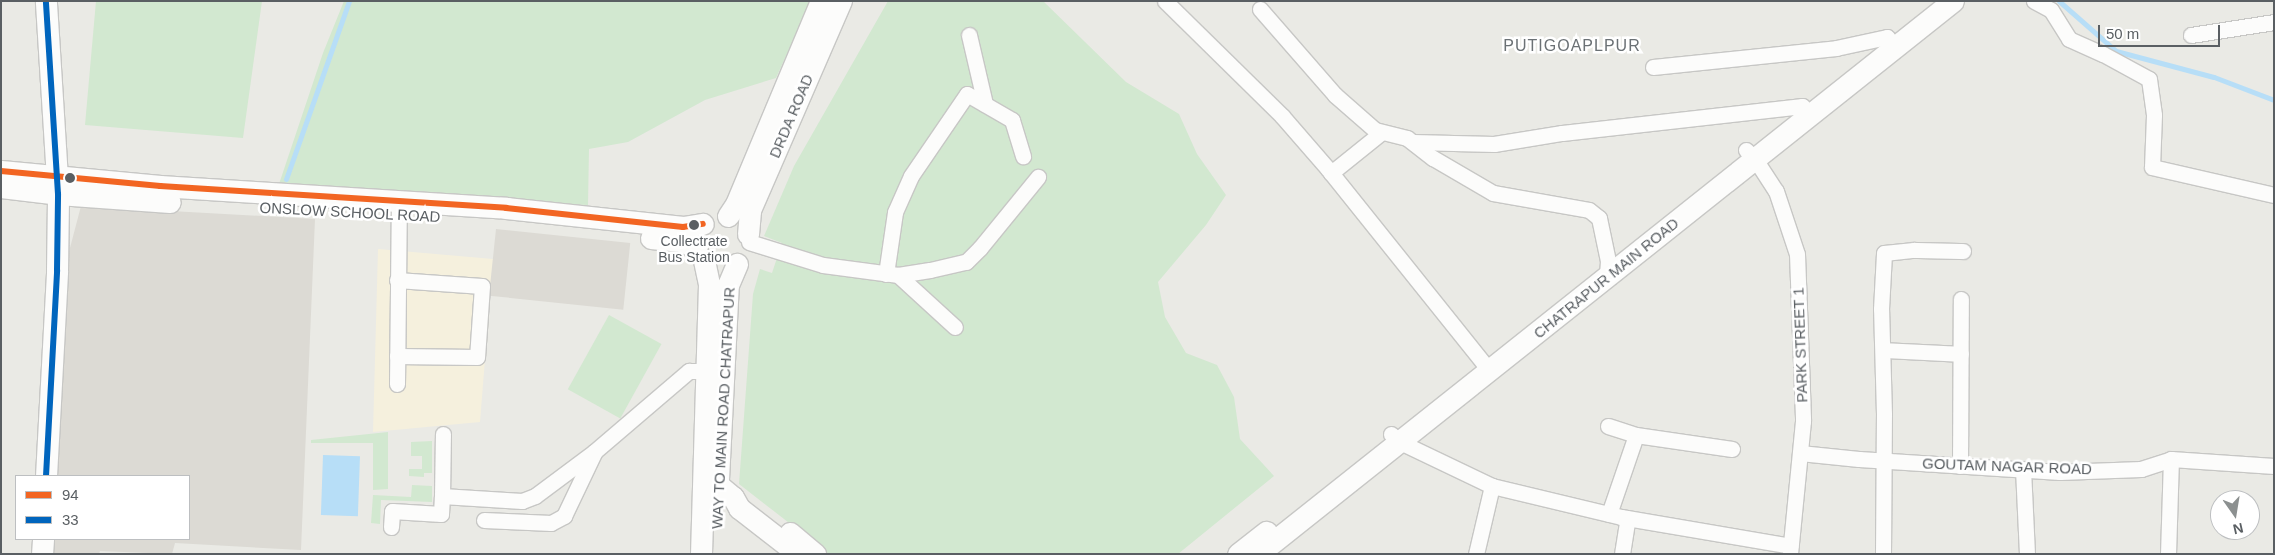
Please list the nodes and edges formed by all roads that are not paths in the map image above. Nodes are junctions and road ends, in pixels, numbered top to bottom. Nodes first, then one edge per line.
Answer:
1 (46, 1) edge
2 (821, 1) edge
3 (841, 1) edge
4 (1165, 1) edge
5 (1933, 1) edge
6 (1953, 1) edge
7 (2034, 1) edge
8 (1260, 9) dead end
9 (2274, 22) edge
10 (2191, 34) dead end
11 (968, 35) dead end
12 (1891, 42) junction
13 (1653, 67) dead end
14 (985, 104) junction
15 (1806, 110) junction
16 (1382, 132) junction
17 (1413, 142) junction
18 (1750, 154) junction
19 (1023, 156) dead end
20 (1, 172) edge
21 (1331, 173) junction
22 (1038, 177) dead end
23 (58, 186) junction
24 (1, 187) edge
25 (2274, 195) edge
26 (398, 208) junction
27 (728, 216) junction
28 (703, 224) junction
29 (749, 238) junction
30 (1963, 251) dead end
31 (701, 254) junction
32 (737, 264) junction
33 (1607, 269) junction
34 (892, 274) junction
35 (397, 280) junction
36 (1961, 299) dead end
37 (955, 327) dead end
38 (1883, 350) junction
39 (1960, 354) junction
40 (397, 356) junction
41 (1486, 367) junction
42 (706, 371) junction
43 (397, 384) dead end
44 (1608, 426) dead end
45 (443, 434) dead end
46 (1636, 435) junction
47 (1396, 438) junction
48 (1732, 449) dead end
49 (594, 452) junction
50 (1800, 453) junction
51 (2171, 460) junction
52 (1885, 461) junction
53 (1960, 466) junction
54 (2274, 466) edge
55 (2023, 469) junction
56 (46, 475) edge
57 (718, 485) junction
58 (1492, 486) junction
59 (442, 496) junction
60 (1609, 514) junction
61 (1628, 518) junction
62 (484, 520) dead end
63 (391, 527) dead end
64 (43, 540) edge
65 (1790, 550) edge
66 (42, 554) edge
67 (701, 554) edge
68 (714, 554) edge
69 (798, 554) edge
70 (815, 554) edge
71 (1238, 554) edge
72 (1258, 554) edge
73 (1476, 554) edge
74 (1622, 554) edge
75 (1883, 554) edge
76 (2027, 554) edge
77 (2168, 554) edge

1 - 23 main road
2 - 27 main road, DRDA ROAD
3 - 29 main road, DRDA ROAD
4 - 21 street
5 - 12 main road, CHATRAPUR MAIN ROAD
6 - 12 main road, CHATRAPUR MAIN ROAD
7 - 25 street
8 - 16 street
9 - 10 street
11 - 14 street
12 - 13 street
12 - 15 main road, CHATRAPUR MAIN ROAD
14 - 19 street
14 - 34 street
15 - 17 street
15 - 18 main road, CHATRAPUR MAIN ROAD
16 - 17 street
16 - 21 street
17 - 33 street
18 - 33 main road, CHATRAPUR MAIN ROAD
18 - 50 street, PARK STREET 1
20 - 23 main road, ONSLOW SCHOOL ROAD
21 - 41 street
22 - 34 street
23 - 24 main road, ONSLOW SCHOOL ROAD
23 - 26 main road, ONSLOW SCHOOL ROAD
23 - 56 main road
26 - 28 main road, ONSLOW SCHOOL ROAD
26 - 31 main road, ONSLOW SCHOOL ROAD
26 - 35 street
27 - 28 main road
27 - 29 main road
28 - 31 main road
29 - 32 main road
29 - 34 street
30 - 38 street
31 - 32 main road
31 - 42 main road
32 - 57 main road, WAY TO MAIN ROAD CHATRAPUR
33 - 41 main road, CHATRAPUR MAIN ROAD
34 - 37 street
35 - 40 street
35 - 40 street
36 - 39 street
38 - 39 street
38 - 52 street
39 - 53 street
40 - 43 street
41 - 47 main road, CHATRAPUR MAIN ROAD
42 - 49 street
42 - 57 main road
44 - 46 street
45 - 59 street
46 - 48 street
46 - 60 street
47 - 58 street
47 - 71 main road, CHATRAPUR MAIN ROAD
47 - 72 main road, CHATRAPUR MAIN ROAD
49 - 59 street
49 - 62 street
50 - 52 street, GOUTAM NAGAR ROAD
50 - 65 street, PARK STREET 1
51 - 54 street, GOUTAM NAGAR ROAD
51 - 55 street, GOUTAM NAGAR ROAD
51 - 77 street
52 - 53 street, GOUTAM NAGAR ROAD
52 - 75 street
53 - 55 street, GOUTAM NAGAR ROAD
55 - 76 street
57 - 67 main road, WAY TO MAIN ROAD CHATRAPUR
57 - 68 main road, WAY TO MAIN ROAD CHATRAPUR
57 - 69 main road
57 - 70 main road
58 - 60 street
58 - 73 street
59 - 63 street
60 - 61 street
61 - 65 street
61 - 74 street
64 - 66 main road

